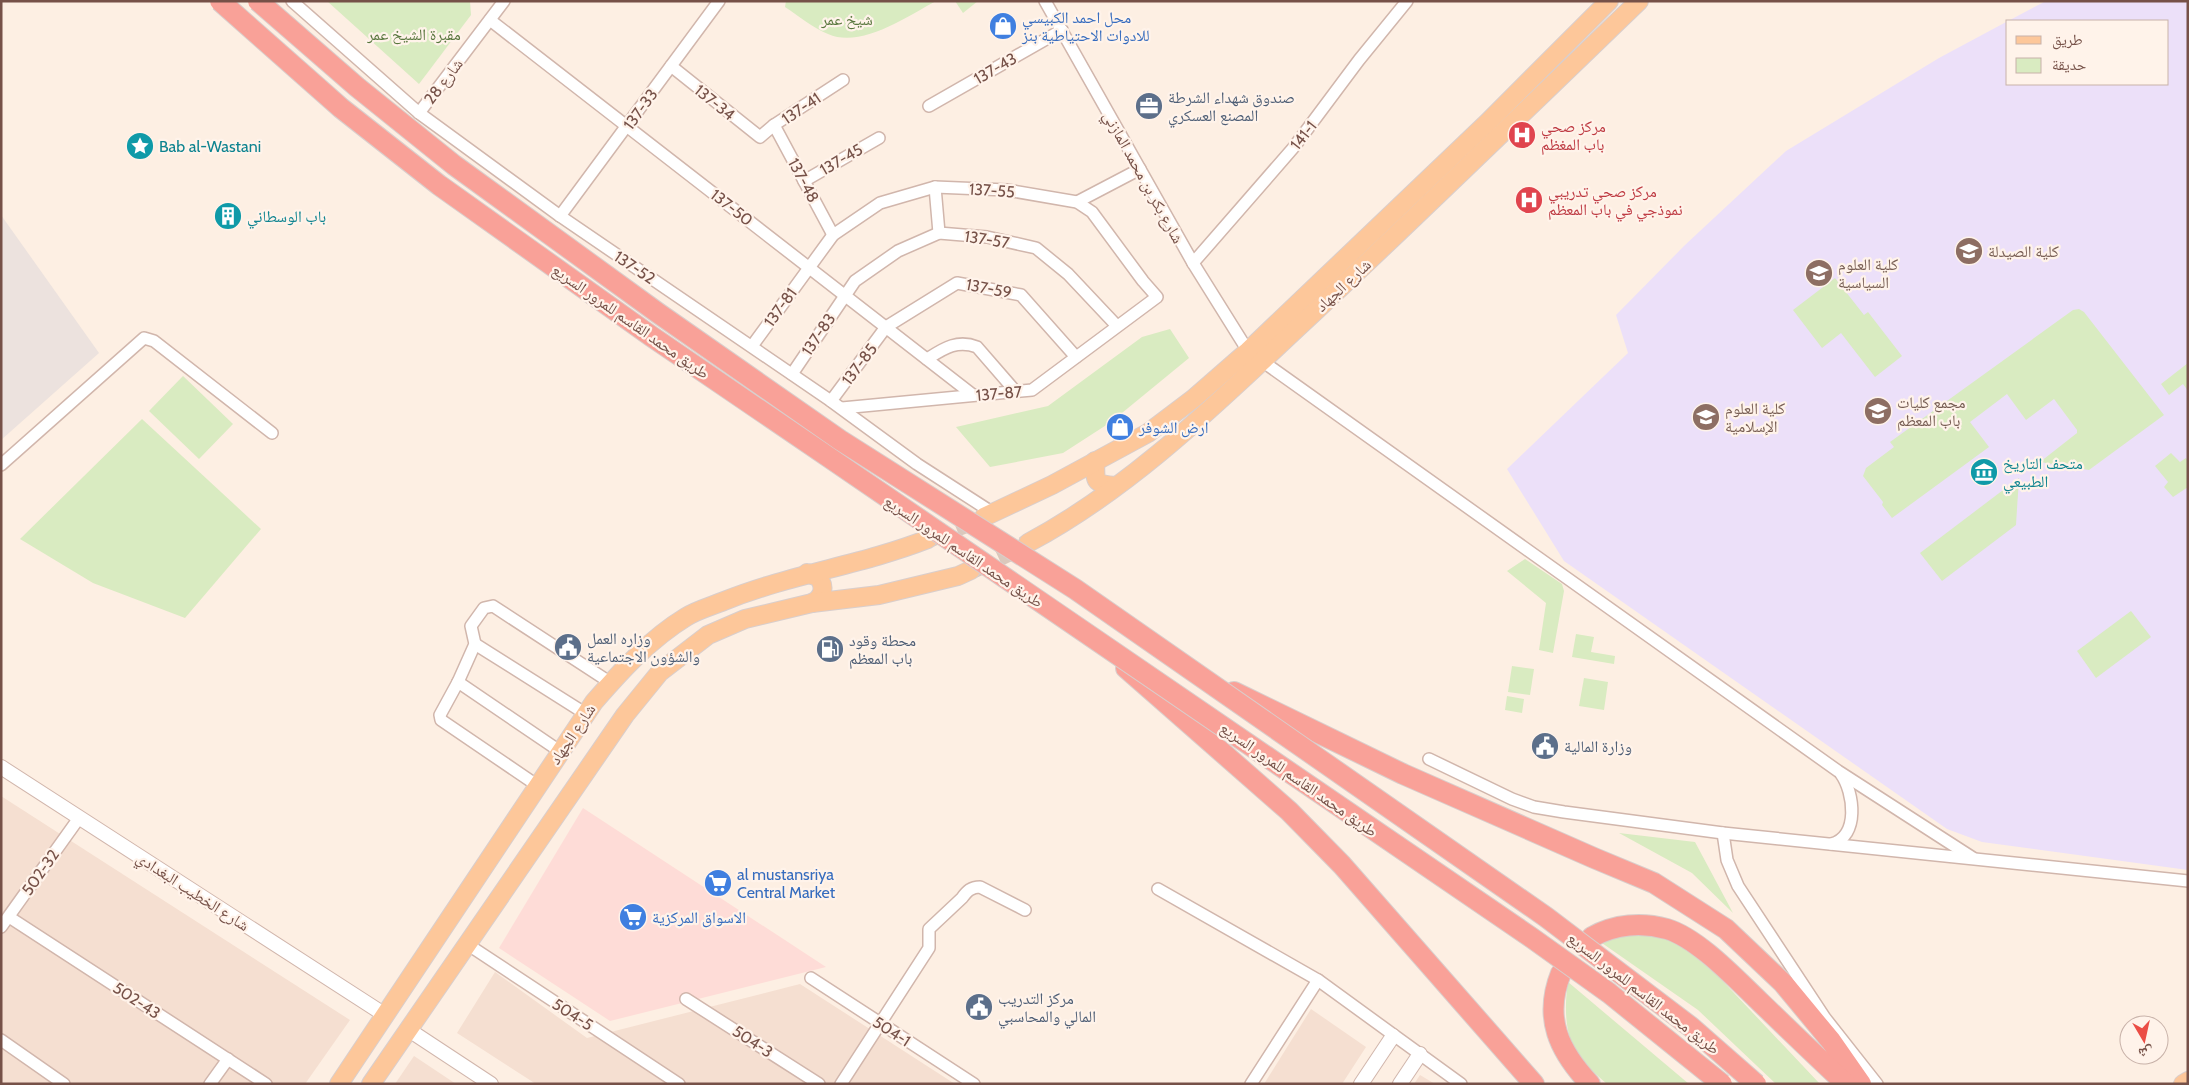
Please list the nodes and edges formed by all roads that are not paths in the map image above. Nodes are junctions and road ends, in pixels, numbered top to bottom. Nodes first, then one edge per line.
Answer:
1 (220, 1) edge
2 (258, 1) edge
3 (292, 1) edge
4 (504, 1) edge
5 (718, 1) edge
6 (1045, 1) edge
7 (1407, 1) edge
8 (1609, 1) edge
9 (1639, 1) edge
10 (490, 20) junction
11 (1062, 30) junction
12 (671, 66) junction
13 (843, 80) dead end
14 (929, 106) dead end
15 (419, 114) junction
16 (774, 125) junction
17 (627, 126) junction
18 (1494, 128) junction
19 (760, 137) joint
20 (879, 138) dead end
21 (1140, 169) junction
22 (804, 181) junction
23 (934, 187) junction
24 (1077, 202) junction
25 (560, 216) junction
26 (939, 233) junction
27 (833, 235) junction
28 (1192, 264) junction
29 (809, 267) junction
30 (844, 295) junction
31 (1157, 297) joint
32 (1117, 326) junction
33 (886, 327) junction
34 (752, 346) junction
35 (1255, 356) junction
36 (1076, 357) junction
37 (927, 359) junction
38 (792, 374) junction
39 (1016, 392) junction
40 (973, 395) junction
41 (831, 400) junction
42 (842, 408) junction
43 (272, 433) dead end
44 (1095, 461) junction
45 (1, 465) edge
46 (1115, 486) junction
47 (988, 515) joint
48 (928, 539) tunnel mouth
49 (1028, 543) tunnel mouth
50 (972, 570) tunnel mouth
51 (807, 573) junction
52 (812, 603) junction
53 (1094, 640) junction
54 (475, 644) junction
55 (1187, 668) junction
56 (458, 682) junction
57 (611, 683) junction
58 (586, 714) junction
59 (560, 752) junction
60 (1429, 759) dead end
61 (1, 767) edge
62 (1838, 771) junction
63 (538, 786) junction
64 (79, 818) junction
65 (1722, 833) junction
66 (1830, 844) junction
67 (1973, 858) junction
68 (2188, 881) edge
69 (1158, 889) dead end
70 (1025, 910) dead end
71 (9, 917) junction
72 (1, 927) edge
73 (1592, 937) dead end
74 (467, 944) junction
75 (1561, 973) dead end
76 (811, 978) dead end
77 (1318, 980) junction
78 (686, 999) dead end
79 (385, 1015) junction
80 (880, 1023) junction
81 (408, 1030) junction
82 (1393, 1036) junction
83 (1, 1040) edge
84 (1420, 1054) junction
85 (228, 1059) junction
86 (2188, 1081) edge
87 (64, 1084) edge
88 (210, 1084) edge
89 (266, 1084) edge
90 (340, 1084) edge
91 (372, 1084) edge
92 (492, 1084) edge
93 (679, 1084) edge
94 (819, 1084) edge
95 (841, 1084) edge
96 (974, 1084) edge
97 (1251, 1084) edge
98 (1361, 1084) edge
99 (1400, 1084) edge
100 (1461, 1084) edge
101 (1534, 1084) edge
102 (1590, 1084) edge
103 (1722, 1084) edge
104 (1756, 1084) edge
105 (1846, 1084) edge
106 (1861, 1084) edge
107 (1878, 1084) edge
108 (2183, 1084) edge

1 - 53 highway, طريق محمد القاسم للمرور السريع, bridge
2 - 55 highway, طريق محمد القاسم للمرور السريع, bridge
3 - 15 street, 137-52
4 - 10 street, شارع 28
5 - 12 street, 137-33
6 - 11 street, شارع بكر بن محمد المازني
7 - 28 street, 141-1
8 - 18 main road, شارع الجهاد
9 - 18 main road, شارع الجهاد
10 - 15 street, شارع 28
10 - 17 street, 137-50
11 - 14 street, 137-43
11 - 21 street, شارع بكر بن محمد المازني
12 - 17 street, 137-33
12 - 19 street, 137-34
13 - 16 street, 137-41
15 - 25 street, 137-52
16 - 19 street, 137-41
16 - 22 street, 137-48
17 - 25 street, 137-33
17 - 29 street, 137-50
18 - 35 main road, شارع الجهاد
20 - 22 street, 137-45
21 - 24 street
21 - 28 street, شارع بكر بن محمد المازني
22 - 27 street, 137-48
23 - 24 street, 137-55
23 - 26 street
23 - 27 street, 137-55
24 - 31 street, 137-55
25 - 34 street, 137-52
26 - 30 street, 137-57
26 - 32 street, 137-57
27 - 29 street, 137-55
28 - 35 street, شارع بكر بن محمد المازني
29 - 30 street, 137-50
29 - 34 street, 137-81
30 - 33 street, 137-50
30 - 38 street, 137-83
31 - 32 street, 137-87
32 - 36 street, 137-87
33 - 36 street, 137-59
33 - 37 street, 137-50
33 - 41 street, 137-85
34 - 38 street, 137-52
35 - 44 main road, شارع الجهاد
35 - 46 main road, شارع الجهاد
35 - 62 street
36 - 39 street, 137-87
37 - 39 street
37 - 40 street, 137-50
38 - 41 street, 137-52
39 - 40 street, 137-87
40 - 42 street, 137-87
41 - 42 street, 137-52
42 - 47 street, 137-52
43 - 45 street
44 - 46 main road
44 - 47 main road, شارع الجهاد
46 - 49 main road, شارع الجهاد
48 - 51 main road, شارع الجهاد
50 - 52 main road, شارع الجهاد
51 - 52 main road
51 - 57 main road, شارع الجهاد
52 - 74 main road, شارع الجهاد
53 - 101 highway, bridge
53 - 103 highway, طريق محمد القاسم للمرور السريع, bridge
54 - 56 street
54 - 57 street
54 - 58 street
55 - 104 highway, طريق محمد القاسم للمرور السريع, bridge
55 - 106 highway, bridge
56 - 59 street
56 - 63 street
57 - 58 main road, شارع الجهاد
58 - 59 main road, شارع الجهاد
59 - 63 main road, شارع الجهاد
60 - 65 street
61 - 64 street, شارع الخطيب البغدادي
62 - 66 street
62 - 67 street
63 - 79 main road, شارع الجهاد
64 - 71 street, 502-32
64 - 79 street, شارع الخطيب البغدادي
65 - 66 street
65 - 107 street
66 - 67 street
67 - 68 street
69 - 77 street
70 - 80 street
71 - 72 street, 502-32
71 - 85 street, 502-43
73 - 105 highway
74 - 81 main road, شارع الجهاد
74 - 93 street, 504-5
75 - 102 highway
76 - 80 street, 504-1
77 - 82 street
77 - 97 street
78 - 94 street, 504-3
79 - 90 main road, شارع الجهاد
80 - 95 street
80 - 96 street, 504-1
81 - 91 main road, شارع الجهاد
81 - 92 street
82 - 84 street
82 - 98 street
83 - 87 street
84 - 99 street
84 - 100 street
85 - 88 street
85 - 89 street, 502-43
86 - 108 main road

